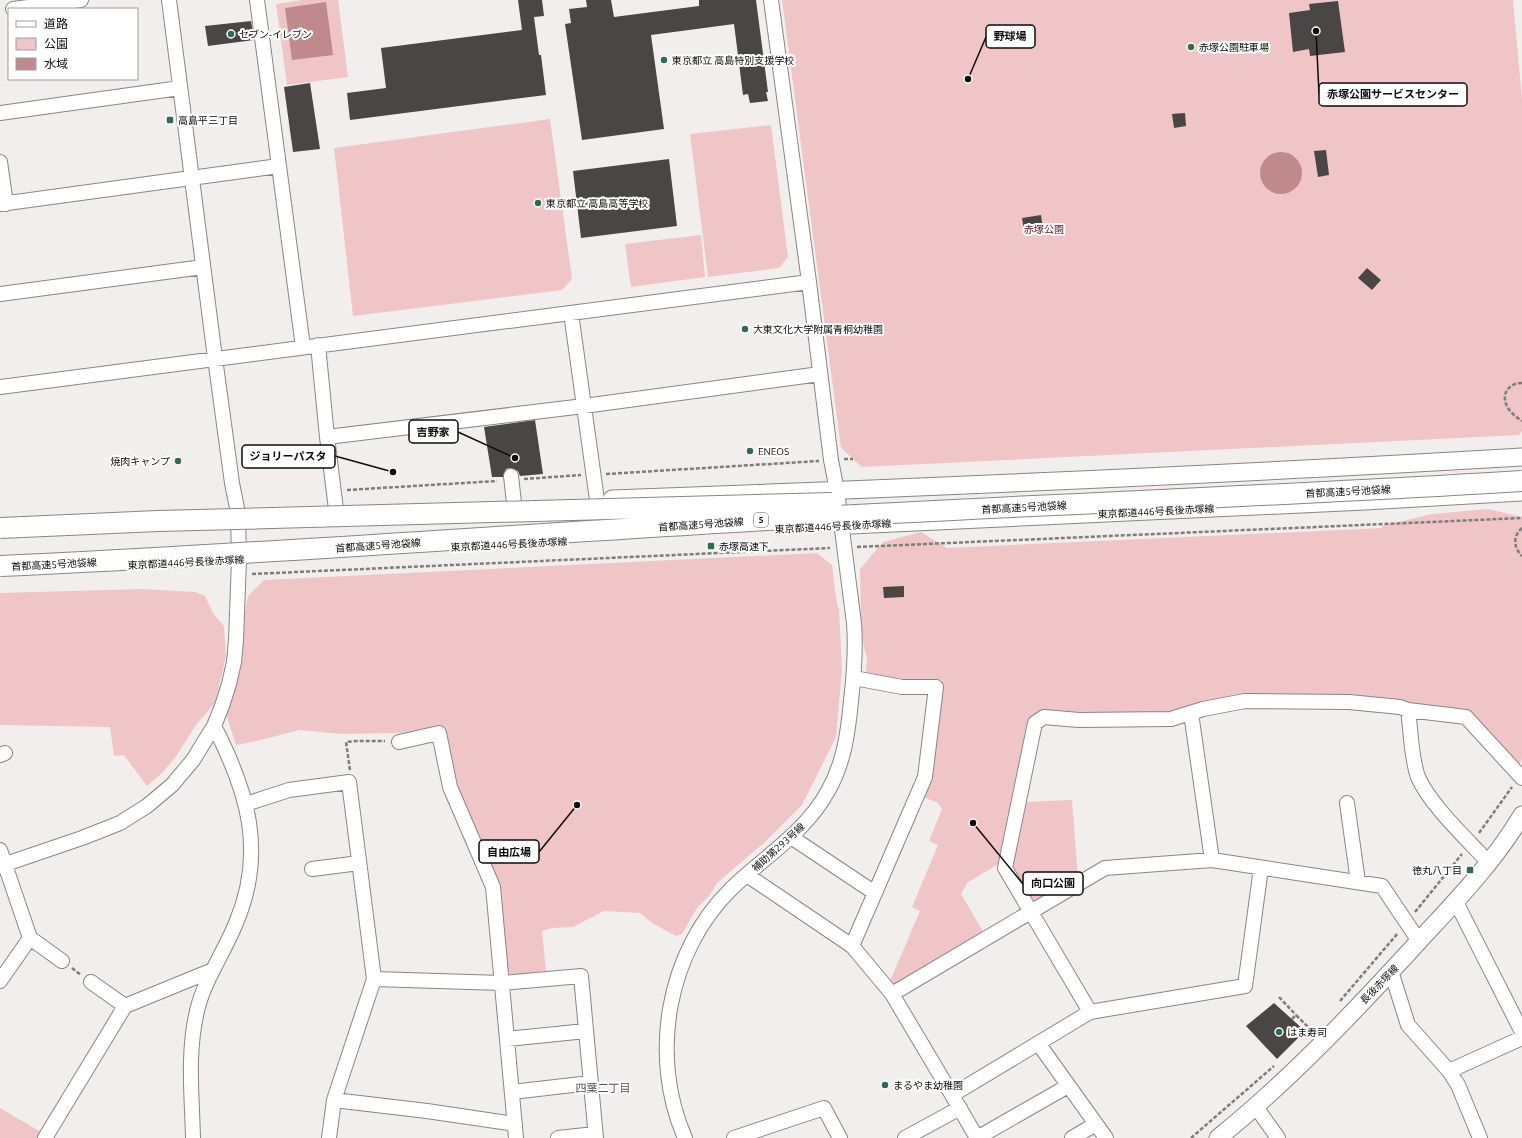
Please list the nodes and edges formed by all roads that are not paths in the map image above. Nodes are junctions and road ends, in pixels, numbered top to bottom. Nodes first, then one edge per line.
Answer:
1 (81, 0) edge
2 (169, 0) edge
3 (257, 0) edge
4 (771, 0) edge
5 (21, 8) edge
6 (180, 88) junction
7 (0, 113) edge
8 (0, 162) edge
9 (279, 166) junction
10 (191, 178) junction
11 (3, 204) edge
12 (203, 267) junction
13 (809, 282) junction
14 (0, 294) edge
15 (572, 313) junction
16 (318, 345) junction
17 (303, 347) junction
18 (215, 358) junction
19 (820, 374) junction
20 (0, 387) edge
21 (584, 406) junction
22 (327, 437) junction
23 (1522, 457) edge
24 (1522, 470) edge
25 (510, 476) dead end
26 (1522, 481) edge
27 (837, 491) junction
28 (1522, 492) edge
29 (597, 500) junction
30 (514, 503) junction
31 (336, 509) junction
32 (238, 513) junction
33 (743, 514) junction
34 (0, 523) edge
35 (841, 526) junction
36 (0, 528) edge
37 (0, 542) edge
38 (0, 552) edge
39 (0, 566) edge
40 (239, 567) junction
41 (0, 570) edge
42 (854, 678) junction
43 (1408, 710) junction
44 (1191, 713) junction
45 (214, 726) junction
46 (399, 742) road end
47 (1521, 776) edge
48 (1347, 803) dead end
49 (246, 804) junction
50 (1522, 814) edge
51 (791, 837) junction
52 (0, 850) edge
53 (1212, 860) junction
54 (360, 863) junction
55 (1489, 863) junction
56 (3, 865) edge
57 (1261, 868) junction
58 (312, 869) dead end
59 (747, 875) junction
60 (1358, 882) junction
61 (875, 893) junction
62 (1456, 902) junction
63 (1031, 912) junction
64 (30, 938) junction
65 (1419, 941) junction
66 (852, 946) junction
67 (62, 961) road end
68 (213, 970) junction
69 (1391, 971) junction
70 (374, 979) junction
71 (0, 981) edge
72 (91, 982) road end
73 (502, 983) junction
74 (892, 994) junction
75 (125, 1006) junction
76 (1090, 1012) junction
77 (586, 1031) junction
78 (1522, 1032) edge
79 (1522, 1038) edge
80 (507, 1039) junction
81 (1038, 1043) junction
82 (1449, 1071) junction
83 (590, 1083) junction
84 (1068, 1086) junction
85 (512, 1092) junction
86 (952, 1094) junction
87 (334, 1100) junction
88 (960, 1108) junction
89 (1256, 1108) junction
90 (1096, 1124) junction
91 (515, 1131) edge
92 (595, 1136) edge
93 (45, 1138) edge
94 (193, 1138) edge
95 (329, 1138) edge
96 (558, 1138) edge
97 (685, 1138) edge
98 (734, 1138) edge
99 (840, 1138) edge
100 (905, 1138) edge
101 (977, 1138) edge
102 (1072, 1138) edge
103 (1106, 1138) edge
104 (1218, 1138) edge
105 (1278, 1138) edge
106 (1480, 1138) edge

1 - 5 street
2 - 6 street
3 - 9 street
4 - 13 street, 補助第293号線
6 - 7 street
6 - 10 street
8 - 11 street
9 - 10 street
9 - 17 street
10 - 11 street
10 - 12 street
12 - 14 street
12 - 18 street
13 - 15 street
13 - 19 street, 補助第293号線
15 - 16 street
15 - 21 street
16 - 17 street
16 - 22 street
17 - 18 street
18 - 20 street
18 - 32 street
19 - 21 street
19 - 27 street, 補助第293号線
21 - 22 street
21 - 29 street
22 - 31 street
23 - 27 main road
24 - 33 highway, 首都高速5号池袋線 / 5, bridge
25 - 30 street
26 - 33 highway, 首都高速5号池袋線 / 5, bridge
27 - 29 main road
27 - 35 street, 補助第293号線
28 - 35 main road, 東京都道446号長後赤塚線
29 - 30 main road
30 - 31 main road
31 - 32 main road
32 - 34 main road
32 - 40 street
33 - 36 highway, 首都高速5号池袋線 / 5, bridge
33 - 37 highway, bridge
33 - 38 highway, bridge
33 - 39 highway, 首都高速5号池袋線 / 5, bridge
35 - 40 main road, 東京都道446号長後赤塚線
35 - 42 street, 補助第293号線
40 - 41 main road, 東京都道446号長後赤塚線
40 - 45 street
42 - 51 street, 補助第293号線
42 - 61 street
43 - 44 street
43 - 47 street
43 - 55 street
44 - 53 street
44 - 63 street
45 - 49 street
45 - 56 street
46 - 73 street
48 - 60 street
49 - 54 street
49 - 68 street
50 - 55 main road, 長後赤塚線
51 - 59 street, 補助第293号線
51 - 61 street
52 - 56 street
53 - 57 street
53 - 63 street
54 - 58 street
54 - 70 street
55 - 62 main road, 長後赤塚線
56 - 64 street
57 - 60 street
57 - 76 street
59 - 66 street
59 - 97 street, 補助第293号線
60 - 65 street
61 - 66 street
62 - 65 main road, 長後赤塚線
62 - 78 street
63 - 74 street
63 - 76 street
64 - 67 street
64 - 71 street
65 - 69 main road, 長後赤塚線
66 - 74 street
68 - 75 street
68 - 94 street
69 - 82 street
69 - 89 main road, 長後赤塚線
70 - 73 street
70 - 87 street
72 - 75 street
73 - 77 street
73 - 80 street
74 - 86 street
75 - 93 street
76 - 81 street
77 - 80 street
77 - 83 street
79 - 82 street
80 - 85 street
81 - 84 street
81 - 86 street
82 - 106 street
83 - 85 street
83 - 92 street
84 - 90 street
84 - 101 street
85 - 91 street
86 - 88 street
87 - 91 street
87 - 95 street
88 - 100 street
88 - 101 street
89 - 104 main road, 長後赤塚線
89 - 105 street
90 - 102 street
90 - 103 street
92 - 96 street
98 - 99 street

